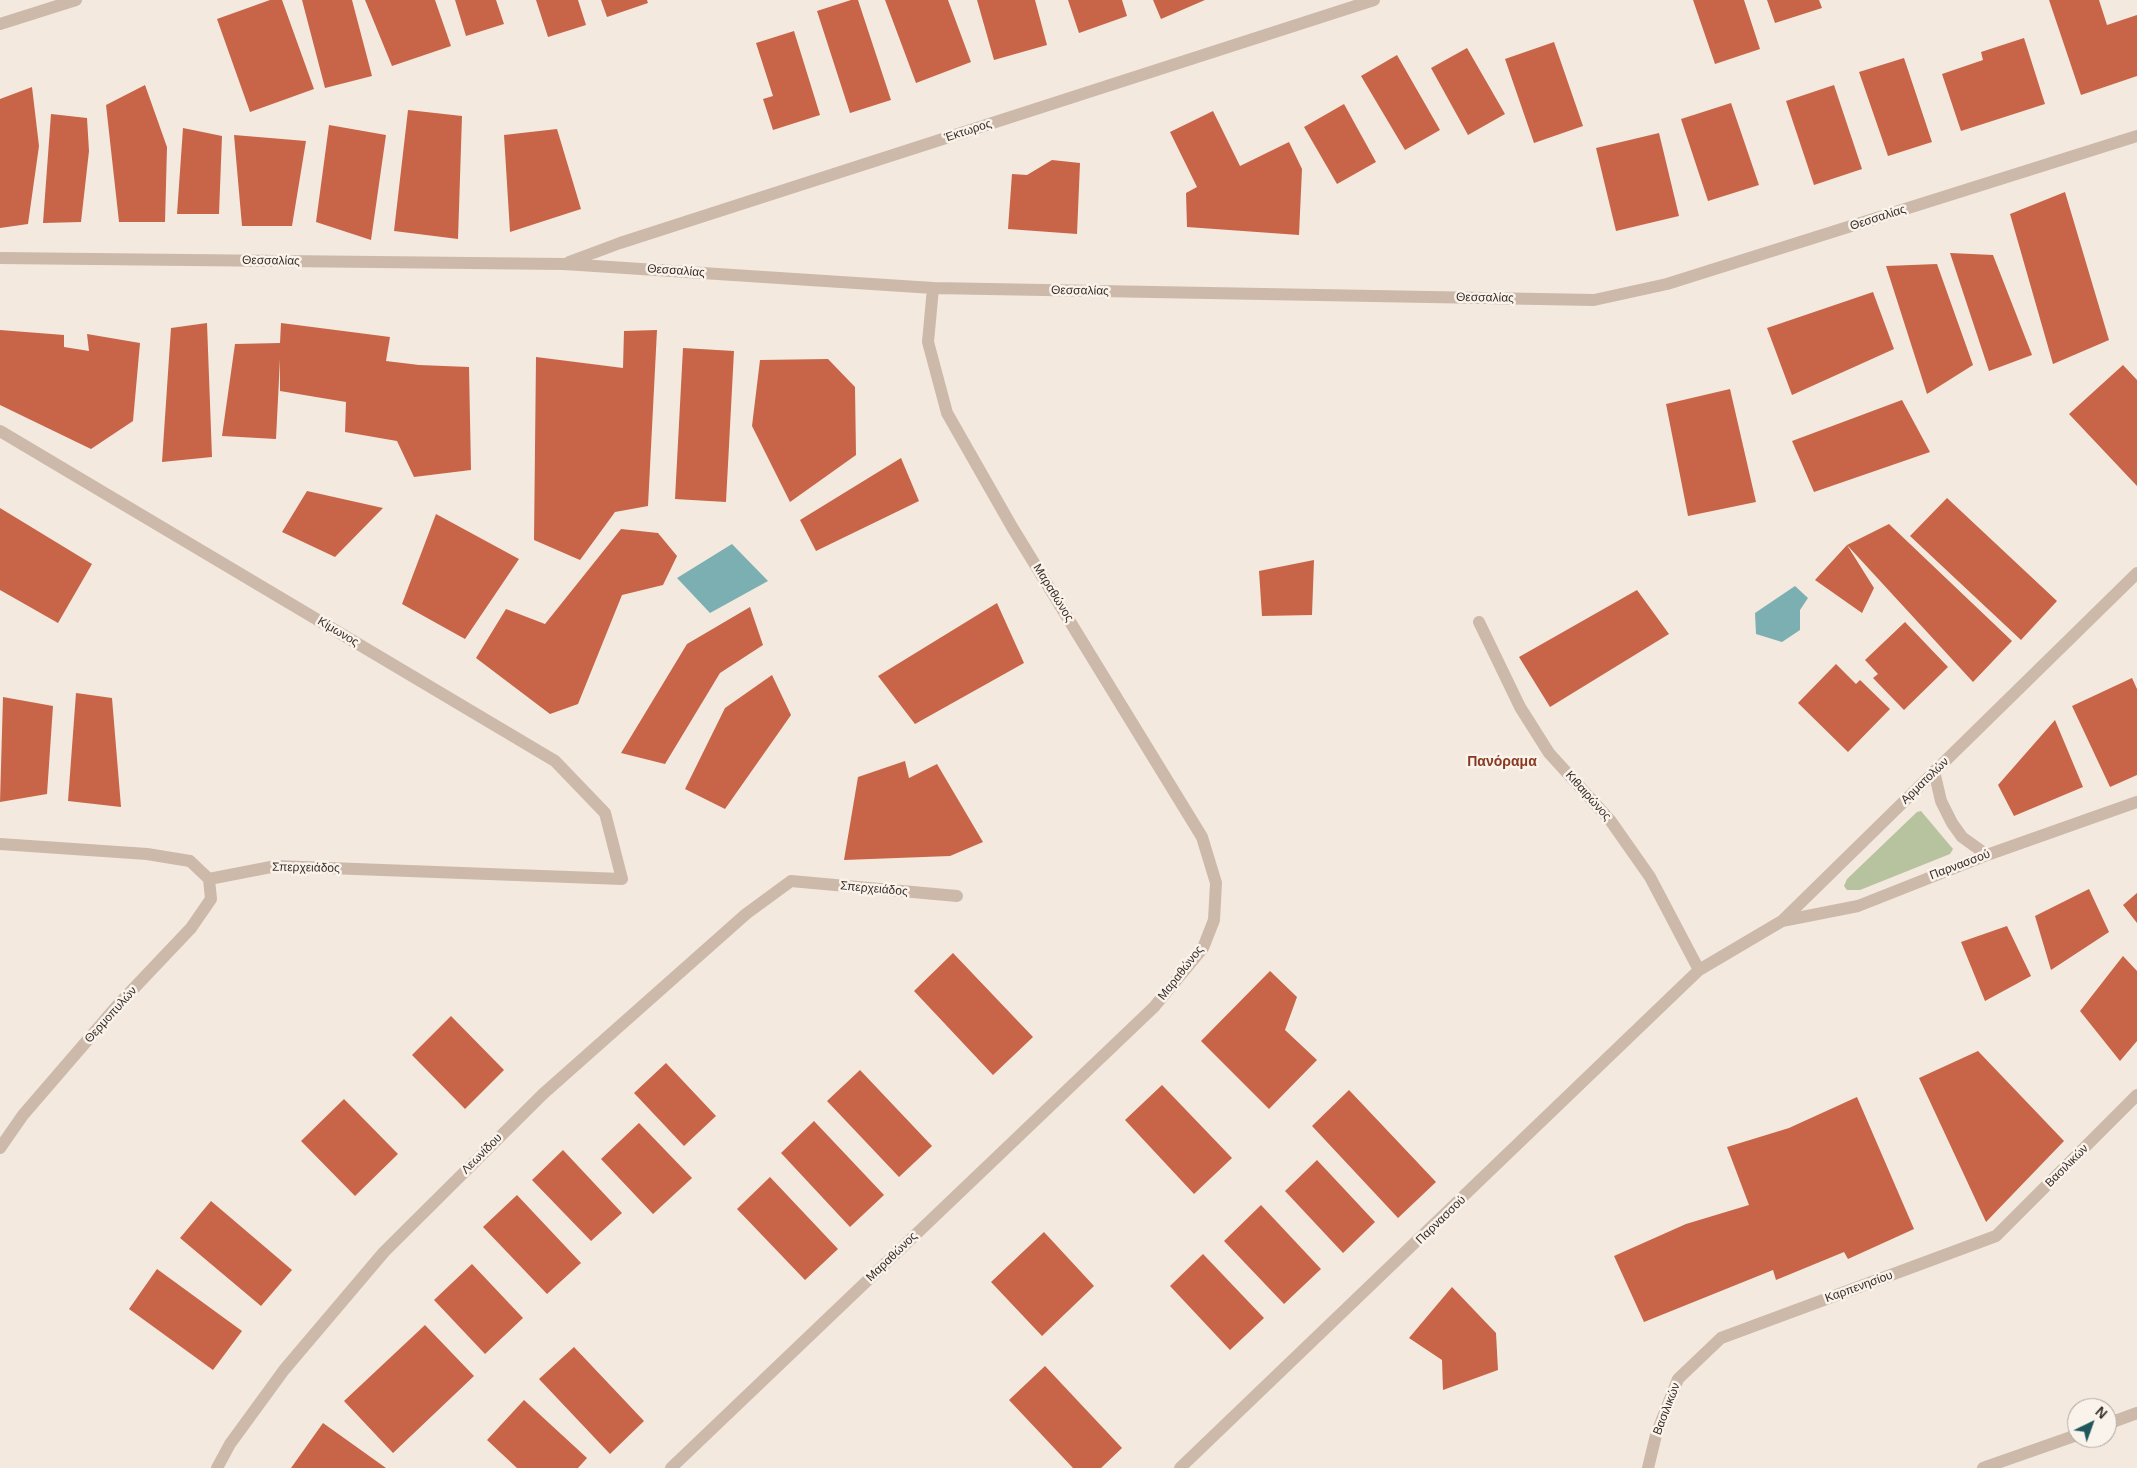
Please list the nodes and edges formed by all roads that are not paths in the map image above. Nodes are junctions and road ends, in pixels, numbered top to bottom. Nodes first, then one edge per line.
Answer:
1 (76, 0) edge
2 (1374, 0) edge
3 (0, 24) edge
4 (2137, 136) edge
5 (0, 258) edge
6 (564, 264) junction
7 (933, 288) junction
8 (0, 431) edge
9 (2137, 573) edge
10 (1479, 622) dead end
11 (1934, 771) junction
12 (2137, 802) edge
13 (0, 844) edge
14 (1987, 855) junction
15 (210, 879) junction
16 (622, 879) joint
17 (791, 881) joint
18 (958, 896) dead end
19 (1782, 921) junction
20 (1699, 970) junction
21 (2137, 1095) edge
22 (0, 1148) edge
23 (1996, 1236) joint
24 (1721, 1338) joint
25 (2137, 1413) edge
26 (2117, 1420) edge
27 (2067, 1439) edge
28 (217, 1468) edge
29 (671, 1468) edge
30 (1180, 1468) edge
31 (1648, 1468) edge
32 (1983, 1468) edge

1 - 3 street
2 - 6 street, Έκτωρος
4 - 7 street, Θεσσαλίας
5 - 6 street, Θεσσαλίας
6 - 7 street, Θεσσαλίας
7 - 29 street, Μαραθώνος
8 - 16 street, Κίμωνος
9 - 11 street, Αρματολών
10 - 20 street, Κιθαιρώνος
11 - 14 street
11 - 19 street, Αρματολών
12 - 14 street, Παρνασσού
13 - 15 street
14 - 19 street, Παρνασσού
15 - 16 street, Σπερχειάδος
15 - 22 street, Θερμοπυλών
17 - 18 street, Σπερχειάδος
17 - 28 street, Λεωνίδου
19 - 20 street, Αρματολών
20 - 30 street, Παρνασσού
21 - 23 street, Βασιλικών
23 - 24 street, Καρπενησίου
24 - 31 street, Βασιλικών
25 - 26 street
27 - 32 street

